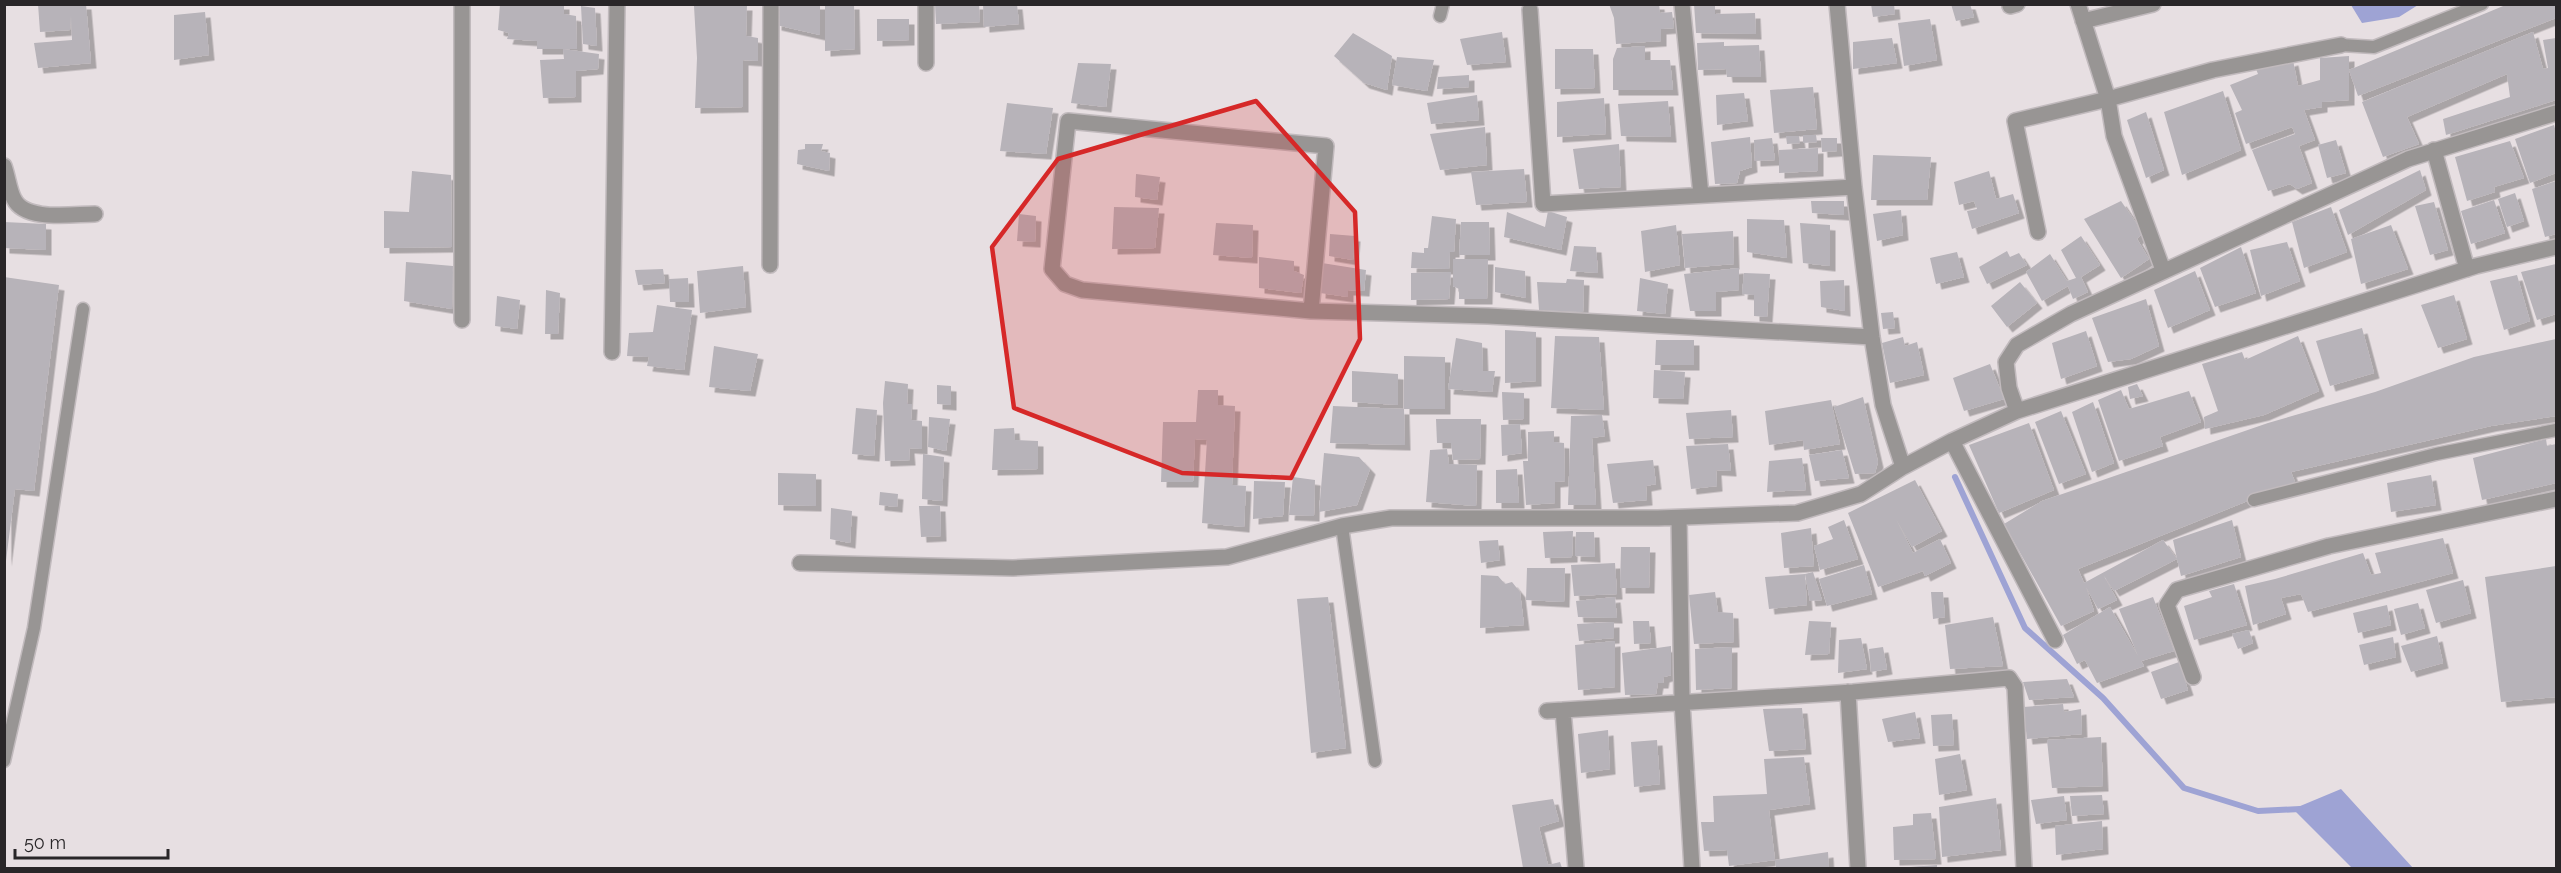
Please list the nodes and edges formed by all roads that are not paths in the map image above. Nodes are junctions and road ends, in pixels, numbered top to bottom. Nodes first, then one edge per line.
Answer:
1 (462, 4) edge
2 (617, 4) edge
3 (771, 4) edge
4 (926, 4) edge
5 (1682, 4) edge
6 (1837, 4) edge
7 (2078, 4) edge
8 (2153, 4) edge
9 (2482, 4) edge
10 (1530, 10) dead end
11 (2083, 21) junction
12 (2341, 45) joint
13 (926, 63) dead end
14 (2108, 99) junction
15 (2556, 113) edge
16 (2434, 150) junction
17 (4, 166) edge
18 (1854, 186) junction
19 (1701, 195) junction
20 (95, 214) dead end
21 (2038, 232) dead end
22 (2556, 247) edge
23 (770, 265) dead end
24 (2467, 269) junction
25 (2163, 270) junction
26 (83, 309) dead end
27 (1311, 310) junction
28 (462, 320) dead end
29 (1872, 337) junction
30 (612, 352) dead end
31 (2018, 411) junction
32 (2556, 430) edge
33 (1952, 441) junction
34 (1903, 467) junction
35 (2556, 499) edge
36 (2254, 501) dead end
37 (1678, 518) junction
38 (1342, 526) junction
39 (800, 563) dead end
40 (2055, 640) dead end
41 (2193, 677) dead end
42 (1848, 692) junction
43 (1682, 701) junction
44 (1563, 710) junction
45 (1547, 711) dead end
46 (4, 761) edge
47 (1375, 761) dead end
48 (1576, 868) edge
49 (1692, 868) edge
50 (1858, 868) edge
51 (2024, 868) edge

1 - 28 street
2 - 30 street
3 - 23 street
4 - 13 street
5 - 19 street
6 - 18 street
7 - 11 street
8 - 11 street
9 - 12 lane
10 - 19 street
11 - 14 street
12 - 14 street
14 - 21 street
14 - 25 street
15 - 16 street
16 - 24 street
16 - 25 street
17 - 20 street
18 - 19 street
18 - 29 street
22 - 24 street
24 - 31 street
25 - 31 street
26 - 46 lane
27 - 27 street
27 - 29 street
29 - 34 street
31 - 33 street
32 - 36 lane
33 - 34 street
33 - 40 street
34 - 37 street
35 - 41 street
37 - 38 street
37 - 43 street
38 - 39 street
38 - 47 lane
42 - 43 street
42 - 50 street
42 - 51 street
43 - 44 street
43 - 49 street
44 - 45 street
44 - 48 street

